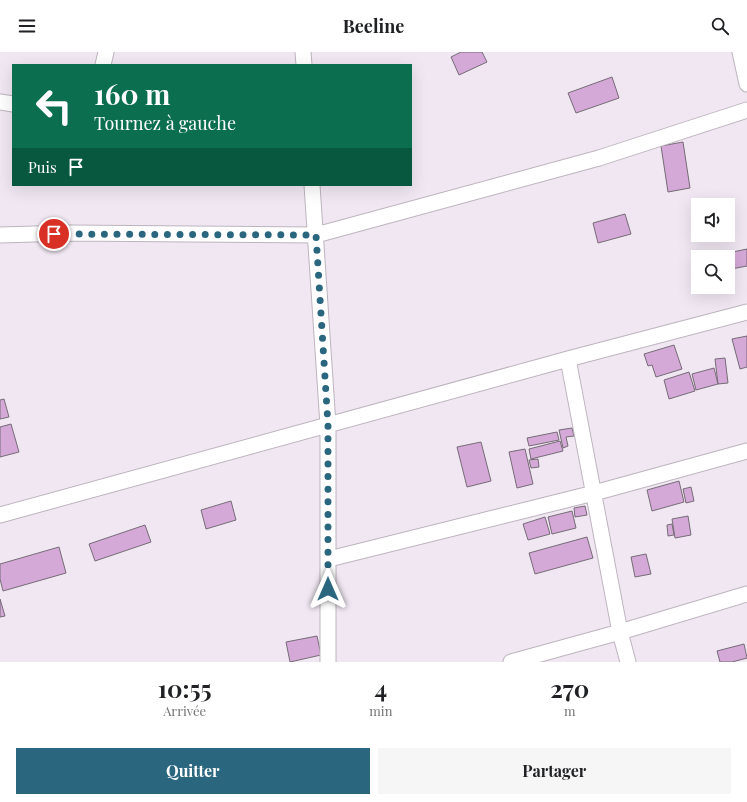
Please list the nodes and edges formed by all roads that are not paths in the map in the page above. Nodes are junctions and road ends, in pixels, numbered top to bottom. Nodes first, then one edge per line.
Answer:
1 (106, 52) edge
2 (303, 52) edge
3 (740, 52) edge
4 (103, 64) edge
5 (304, 64) edge
6 (747, 84) edge
7 (0, 102) edge
8 (12, 104) edge
9 (747, 110) edge
10 (312, 186) edge
11 (0, 235) edge
12 (316, 235) junction
13 (747, 312) edge
14 (568, 359) junction
15 (328, 425) junction
16 (747, 451) edge
17 (594, 493) junction
18 (0, 515) edge
19 (328, 560) junction
20 (747, 594) edge
21 (620, 632) junction
22 (328, 662) edge
23 (512, 662) edge
24 (628, 662) edge

1 - 4 street
2 - 5 street
3 - 6 street
7 - 8 street
9 - 12 street
10 - 12 street
11 - 12 street
12 - 15 street
13 - 14 street
14 - 15 street
14 - 17 street
15 - 18 street
15 - 19 street
16 - 17 street
17 - 19 street
17 - 21 street
19 - 22 street
20 - 21 street
21 - 23 street
21 - 24 street

